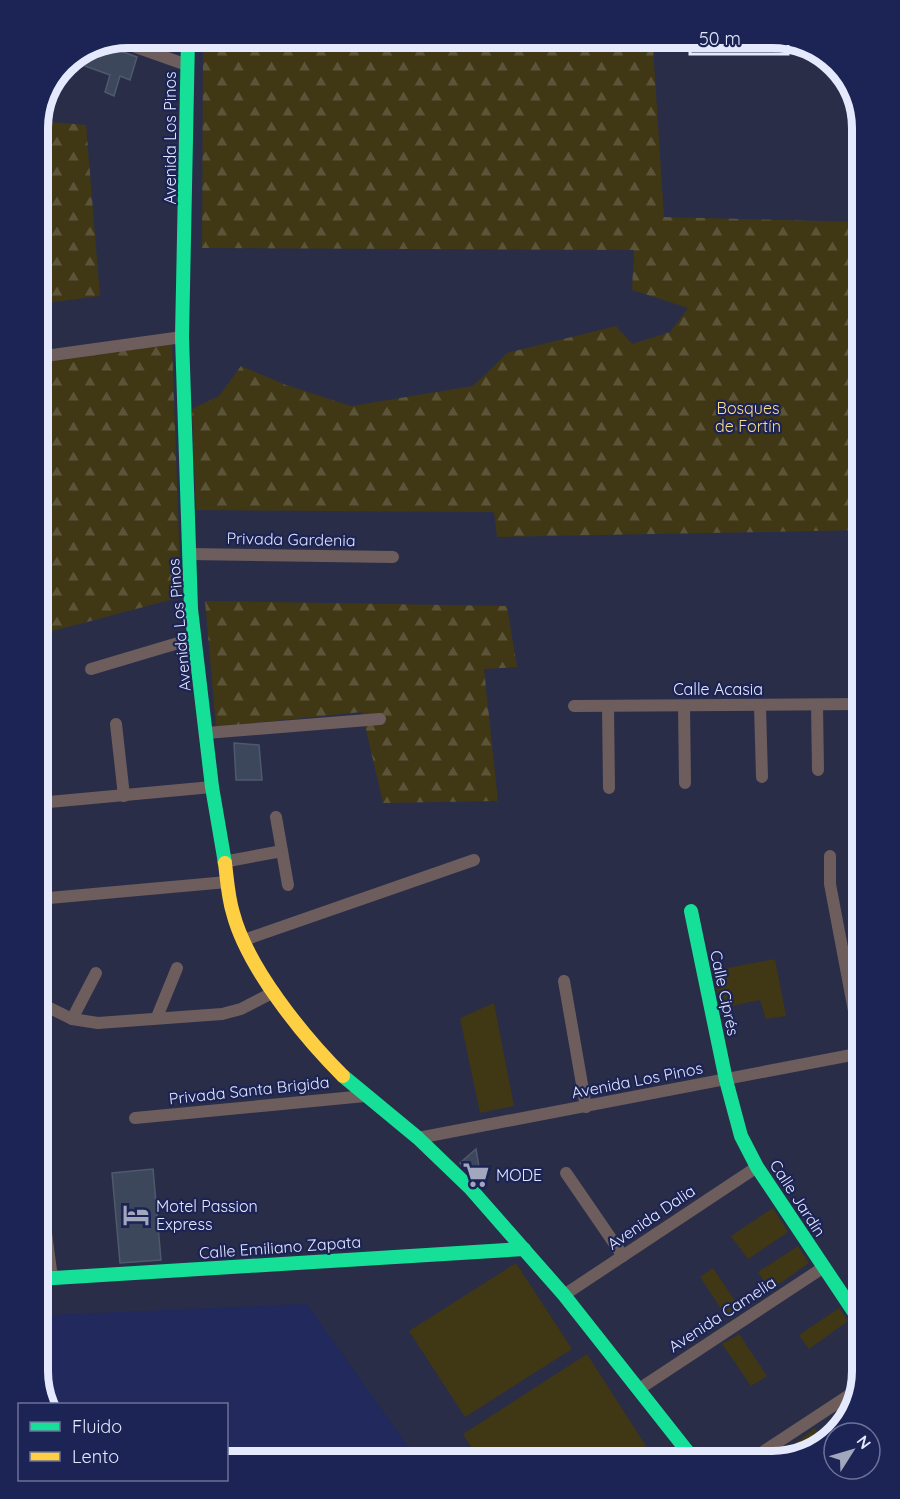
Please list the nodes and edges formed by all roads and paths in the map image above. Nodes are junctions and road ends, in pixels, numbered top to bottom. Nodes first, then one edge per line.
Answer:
1 (139, 48) edge
2 (188, 48) edge
3 (187, 65) junction
4 (182, 337) junction
5 (48, 356) edge
6 (189, 554) junction
7 (393, 557) dead end
8 (195, 638) junction
9 (91, 669) dead end
10 (852, 704) edge
11 (817, 705) junction
12 (574, 706) dead end
13 (608, 706) junction
14 (684, 706) junction
15 (760, 706) junction
16 (380, 719) dead end
17 (116, 724) dead end
18 (206, 733) junction
19 (818, 770) dead end
20 (762, 777) dead end
21 (685, 783) dead end
22 (212, 787) junction
23 (609, 788) dead end
24 (124, 796) junction
25 (48, 802) edge
26 (276, 817) dead end
27 (282, 851) junction
28 (830, 856) dead end
29 (474, 860) dead end
30 (223, 862) junction
31 (227, 882) junction
32 (288, 885) dead end
33 (48, 898) edge
34 (691, 911) dead end
35 (244, 940) junction
36 (177, 968) dead end
37 (96, 973) dead end
38 (564, 981) dead end
39 (274, 992) junction
40 (852, 1000) edge
41 (48, 1007) edge
42 (157, 1017) junction
43 (72, 1019) junction
44 (852, 1055) edge
45 (726, 1080) junction
46 (365, 1096) junction
47 (586, 1107) junction
48 (135, 1118) dead end
49 (418, 1137) junction
50 (757, 1167) junction
51 (566, 1173) dead end
52 (48, 1248) edge
53 (524, 1249) junction
54 (623, 1256) junction
55 (824, 1267) junction
56 (48, 1278) edge
57 (52, 1278) junction
58 (564, 1295) junction
59 (852, 1309) edge
60 (639, 1389) junction
61 (847, 1396) edge
62 (687, 1451) edge
63 (764, 1451) edge

1 - 3 street
2 - 3 street, Avenida Los Pinos
3 - 4 street, Avenida Los Pinos
4 - 5 street
4 - 6 street, Avenida Los Pinos
6 - 7 street, Privada Gardenia
6 - 8 street, Avenida Los Pinos
8 - 9 street
8 - 18 street, Avenida Los Pinos
10 - 11 street, Calle Acasia
11 - 15 street, Calle Acasia
11 - 19 street
12 - 13 street, Calle Acasia
13 - 14 street, Calle Acasia
13 - 23 street
14 - 15 street, Calle Acasia
14 - 21 street
15 - 20 street
16 - 18 street
17 - 24 street
18 - 22 street, Avenida Los Pinos
22 - 24 street
22 - 30 street, Avenida Los Pinos
24 - 25 street
26 - 27 street
27 - 30 street
27 - 32 street
28 - 40 street
29 - 35 street
30 - 31 street, Avenida Los Pinos
31 - 33 street
31 - 35 street, Avenida Los Pinos
34 - 45 street, Calle Ciprés
35 - 39 street, Avenida Los Pinos
36 - 42 street
37 - 43 street
38 - 47 street
39 - 42 street
39 - 46 street, Avenida Los Pinos
41 - 43 street
42 - 43 street
44 - 45 street, Avenida Los Pinos
45 - 47 street, Avenida Los Pinos
45 - 50 street, Calle Jardín
46 - 48 street, Privada Santa Brigida
46 - 49 street, Avenida Los Pinos
47 - 49 street, Avenida Los Pinos
49 - 53 street, Avenida Los Pinos
50 - 54 street, Avenida Dalia
50 - 55 street, Calle Jardín
51 - 54 street
52 - 57 street
53 - 57 street, Calle Emiliano Zapata
53 - 58 street, Avenida Los Pinos
54 - 58 street, Avenida Dalia
55 - 59 street, Calle Jardín
55 - 60 street, Avenida Camelia
56 - 57 street, Calle Emiliano Zapata
58 - 60 street, Avenida Los Pinos
60 - 62 street, Avenida Los Pinos
61 - 63 street

